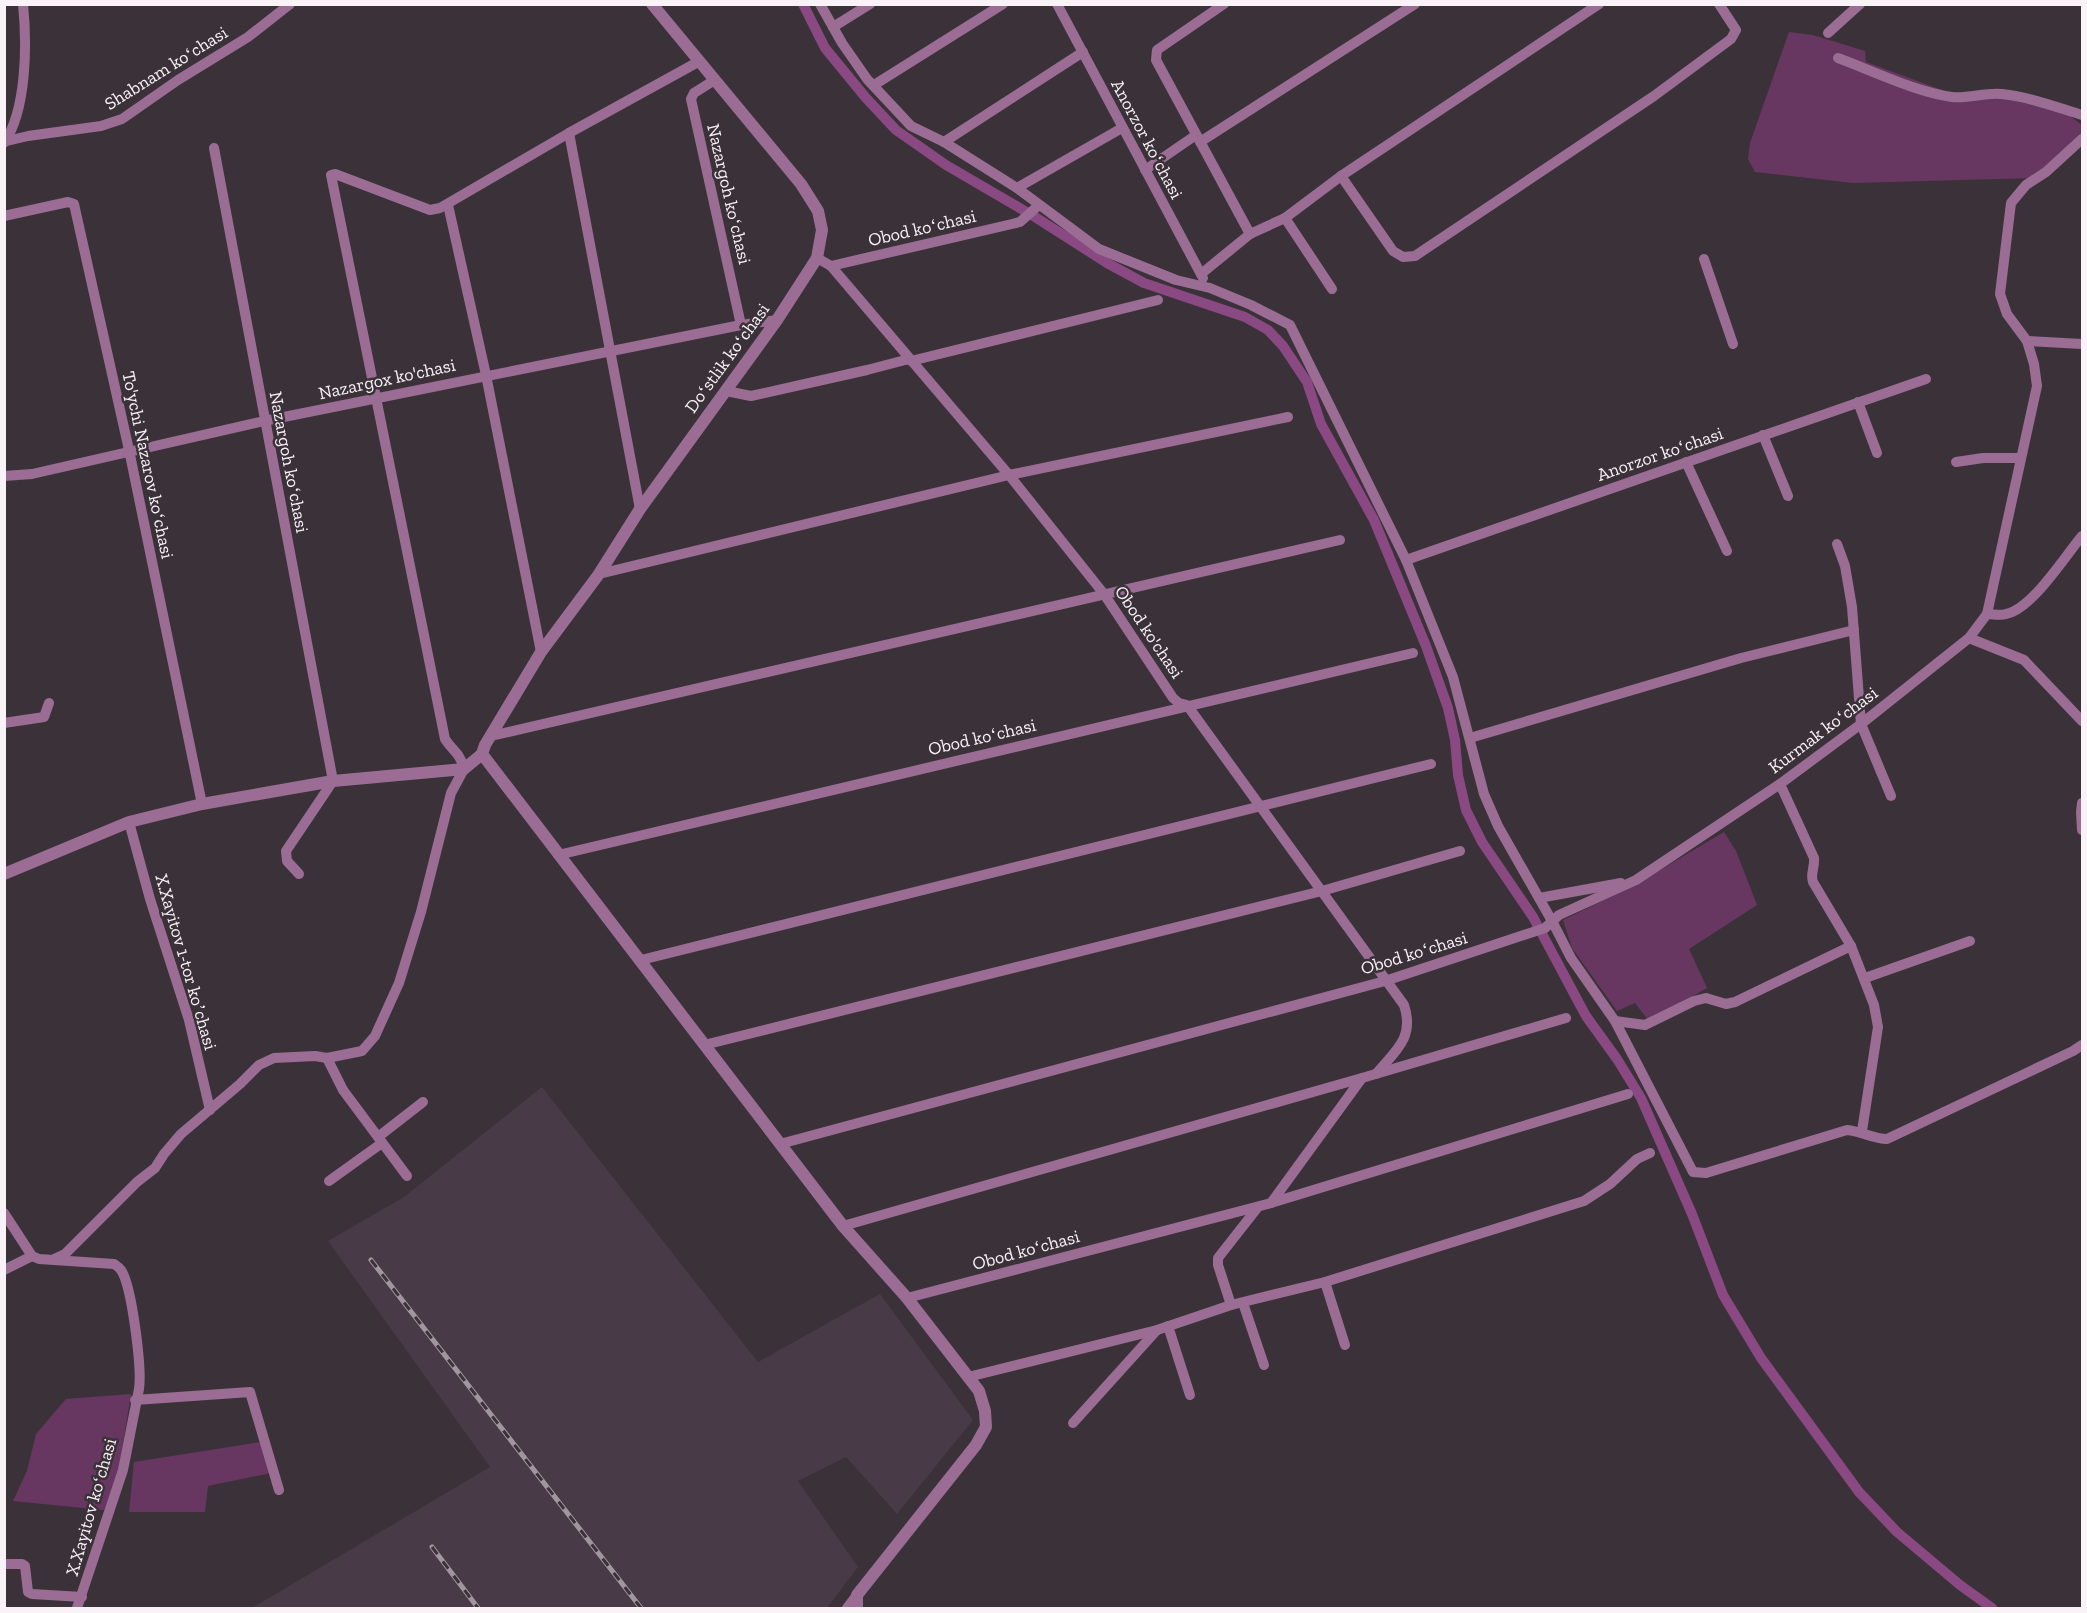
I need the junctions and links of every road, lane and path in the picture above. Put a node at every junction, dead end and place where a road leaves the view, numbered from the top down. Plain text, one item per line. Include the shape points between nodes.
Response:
1 (23, 4) edge
2 (290, 4) edge
3 (652, 4) edge
4 (820, 4) edge
5 (870, 4) edge
6 (1004, 4) edge
7 (1057, 4) edge
8 (1224, 4) edge
9 (1414, 4) edge
10 (1599, 4) edge
11 (1719, 4) edge
12 (1860, 4) edge
13 (833, 27) junction
14 (1828, 33) dead end
15 (1083, 52) junction
16 (1838, 58) dead end
17 (698, 62) junction
18 (713, 81) junction
19 (874, 85) junction
20 (2082, 115) edge
21 (1122, 128) junction
22 (568, 133) junction
23 (1198, 139) junction
24 (2082, 139) edge
25 (6, 142) edge
26 (944, 142) junction
27 (214, 148) dead end
28 (1145, 170) junction
29 (1341, 176) junction
30 (1017, 188) junction
31 (448, 205) junction
32 (1039, 205) junction
33 (4, 216) edge
34 (1285, 218) junction
35 (1250, 234) junction
36 (817, 258) junction
37 (1704, 259) dead end
38 (831, 266) junction
39 (1201, 274) junction
40 (1210, 288) junction
41 (1332, 289) dead end
42 (1158, 300) dead end
43 (777, 320) junction
44 (741, 325) junction
45 (2027, 341) junction
46 (1733, 344) dead end
47 (2082, 344) edge
48 (609, 351) junction
49 (910, 360) junction
50 (486, 375) junction
51 (1926, 379) dead end
52 (726, 391) junction
53 (376, 398) junction
54 (1858, 402) junction
55 (1288, 417) dead end
56 (264, 421) junction
57 (1763, 435) junction
58 (129, 450) junction
59 (1877, 453) dead end
60 (2021, 458) junction
61 (1686, 462) junction
62 (1956, 462) dead end
63 (1009, 475) junction
64 (4, 476) edge
65 (1788, 496) dead end
66 (640, 509) junction
67 (2082, 536) edge
68 (1340, 540) dead end
69 (1837, 544) dead end
70 (1727, 551) dead end
71 (1406, 560) junction
72 (599, 574) junction
73 (1104, 594) junction
74 (1987, 614) junction
75 (1854, 630) junction
76 (1969, 638) junction
77 (541, 652) junction
78 (1413, 653) dead end
79 (49, 703) dead end
80 (1187, 705) junction
81 (2082, 721) edge
82 (4, 723) edge
83 (1860, 724) junction
84 (491, 736) junction
85 (1470, 738) junction
86 (482, 754) junction
87 (1431, 764) dead end
88 (464, 769) junction
89 (333, 781) junction
90 (1780, 784) junction
91 (1892, 796) dead end
92 (2082, 803) edge
93 (202, 804) junction
94 (1261, 805) junction
95 (129, 822) junction
96 (2082, 830) edge
97 (1460, 851) dead end
98 (558, 855) junction
99 (4, 874) edge
100 (299, 874) dead end
101 (1636, 880) junction
102 (1322, 891) junction
103 (1539, 898) junction
104 (1544, 927) junction
105 (1970, 941) dead end
106 (1851, 946) junction
107 (641, 960) junction
108 (1865, 978) junction
109 (1385, 981) junction
110 (1566, 1018) dead end
111 (1616, 1021) junction
112 (704, 1045) junction
113 (2082, 1045) edge
114 (327, 1058) junction
115 (1376, 1074) junction
116 (1362, 1078) junction
117 (1628, 1095) dead end
118 (423, 1102) dead end
119 (210, 1110) junction
120 (1862, 1131) junction
121 (380, 1140) junction
122 (780, 1144) junction
123 (1650, 1153) dead end
124 (407, 1176) dead end
125 (329, 1181) dead end
126 (1271, 1203) junction
127 (1258, 1207) junction
128 (4, 1213) edge
129 (843, 1226) junction
130 (32, 1256) junction
131 (54, 1259) junction
132 (4, 1270) edge
133 (1325, 1282) junction
134 (907, 1298) junction
135 (1243, 1303) junction
136 (1231, 1305) junction
137 (1162, 1328) junction
138 (1345, 1346) dead end
139 (1264, 1365) dead end
140 (968, 1377) junction
141 (1190, 1395) dead end
142 (135, 1400) junction
143 (1073, 1423) dead end
144 (279, 1490) dead end
145 (4, 1564) edge
146 (857, 1595) junction
147 (82, 1597) junction
148 (77, 1608) edge
149 (847, 1608) edge
150 (857, 1608) edge

1 - 25 street, Shabnam koʻchasi via 24,72 17,113
2 - 25 street, Shabnam koʻchasi via 248,37 122,118 101,126
3 - 17 street, Doʻstlik koʻchasi
4 - 13 street
5 - 13 street
6 - 19 street
7 - 15 street, Anorzor koʻchasi
8 - 23 street via 1155,54
9 - 23 street
10 - 29 street
11 - 29 street via 1736,30 1731,39 1654,96 1414,256 1403,257 1393,251
12 - 14 street
13 - 19 street
15 - 21 street, Anorzor koʻchasi
15 - 26 street
16 - 20 street via 1936,94 1968,98 2001,94
17 - 18 street, Doʻstlik koʻchasi
17 - 22 street
18 - 36 street, Doʻstlik koʻchasi via 801,184 818,211 822,231
18 - 44 street, Nazargoh koʻchasi via 691,99
19 - 26 street via 911,126
21 - 28 street, Anorzor koʻchasi
21 - 30 street
22 - 31 street
22 - 48 street
23 - 28 street
23 - 35 street
24 - 45 street via 2026,185 2011,203 2000,294 2007,314
26 - 30 street
27 - 56 street, Nazargoh koʻchasi
28 - 39 street, Anorzor koʻchasi
29 - 34 street
30 - 32 street
31 - 50 street
31 - 53 street via 430,210 331,175
32 - 38 street, Obod koʻchasi via 1020,222
32 - 40 street via 1098,249 1176,280
33 - 58 street, To'ychi Nazarov koʻchasi via 74,204
34 - 35 street
34 - 41 street
35 - 39 street
36 - 38 street, Obod ko'chasi
36 - 43 street, Doʻstlik koʻchasi
37 - 46 street
38 - 49 street, Obod ko'chasi
39 - 40 street, Anorzor koʻchasi
40 - 71 street via 1290,325
42 - 49 street
43 - 44 street, Nazargox ko'chasi
43 - 52 street, Doʻstlik koʻchasi
44 - 48 street, Nazargox ko'chasi
45 - 47 street
45 - 60 street via 2037,386
48 - 50 street, Nazargox ko'chasi
48 - 66 street
49 - 52 street via 751,396
49 - 63 street, Obod ko'chasi
50 - 53 street, Nazargox ko'chasi
50 - 77 street
51 - 54 street, Anorzor koʻchasi
52 - 66 street, Doʻstlik koʻchasi
53 - 56 street, Nazargox ko'chasi
53 - 88 street via 445,739 460,755
54 - 57 street, Anorzor koʻchasi
54 - 59 street
55 - 63 street
56 - 58 street, Nazargox ko'chasi
56 - 89 street, Nazargoh koʻchasi
57 - 61 street, Anorzor koʻchasi
57 - 65 street
58 - 64 street, Nazargox ko'chasi via 32,474
58 - 93 street, To'ychi Nazarov koʻchasi
60 - 62 street
60 - 74 street
61 - 70 street
61 - 71 street, Anorzor koʻchasi
63 - 72 street
63 - 73 street, Obod ko'chasi
66 - 72 street, Doʻstlik koʻchasi
67 - 74 street via 2030,601 2014,612
68 - 73 street
69 - 75 street via 1845,566
71 - 85 street via 1453,677
72 - 77 street, Doʻstlik koʻchasi
73 - 80 street, Obod ko'chasi via 1173,698
73 - 84 street
74 - 76 street, Kurmak koʻchasi
75 - 83 street
75 - 85 street via 1741,658
76 - 81 street via 2024,660
76 - 83 street, Kurmak koʻchasi
77 - 84 street, Doʻstlik koʻchasi
78 - 80 street, Obod koʻchasi
79 - 82 street via 44,717
80 - 94 street, Obod ko'chasi
80 - 98 street, Obod koʻchasi
83 - 90 street, Kurmak koʻchasi
83 - 91 street
84 - 86 street, Doʻstlik koʻchasi
85 - 103 street via 1484,795
86 - 88 street
86 - 98 street
87 - 94 street
88 - 89 street
88 - 114 street via 451,793 421,912 385,1018 362,1051
89 - 93 street
89 - 100 street via 286,851 287,861
90 - 101 street, Kurmak koʻchasi
90 - 106 street via 1814,858 1813,882
92 - 96 street
93 - 95 street
94 - 102 street, Obod ko'chasi
94 - 107 street
95 - 99 street
95 - 119 street, X.Xayitov 1-tor koʼchasi via 189,1020
97 - 102 street
98 - 107 street
101 - 103 street
101 - 104 street, Kurmak koʻchasi via 1558,915
102 - 109 street, Obod ko'chasi
102 - 112 street
103 - 104 street
104 - 109 street, Obod koʻchasi
104 - 111 street
105 - 108 street
106 - 108 street
106 - 111 street via 1735,1002 1726,1004 1706,998 1645,1025
107 - 112 street
108 - 120 street via 1878,1027
109 - 115 street, Obod ko'chasi via 1404,1005 1409,1019 1402,1043
109 - 122 street, Obod koʻchasi
110 - 115 street
111 - 120 street via 1693,1172 1706,1173 1847,1130
112 - 122 street
113 - 120 street via 1887,1139 1875,1139
114 - 119 street via 267,1061
114 - 121 street via 343,1090
115 - 116 street
116 - 126 street
116 - 129 street
117 - 126 street, Obod koʻchasi
118 - 121 street
119 - 131 street via 181,1134 155,1168 136,1182 74,1246
121 - 124 street
121 - 125 street
122 - 129 street
123 - 133 street via 1584,1201
126 - 127 street, Obod koʻchasi
127 - 134 street, Obod koʻchasi
127 - 136 street via 1218,1258
128 - 130 street
129 - 134 street
130 - 131 street, X.Xayitov koʻchasi
130 - 132 street
131 - 142 street, X.Xayitov koʻchasi via 108,1263 123,1272 137,1340 140,1378
133 - 135 street
133 - 138 street
134 - 140 street
135 - 136 street
135 - 139 street
136 - 137 street
137 - 140 street
137 - 141 street
137 - 143 street
140 - 146 street via 978,1391 986,1427
142 - 144 street via 250,1392
142 - 147 street, X.Xayitov koʻchasi via 123,1470
145 - 147 street, X.Xayitov koʻchasi via 25,1566 28,1592 32,1594
146 - 149 street
146 - 150 street
147 - 148 street, X.Xayitov koʻchasi

